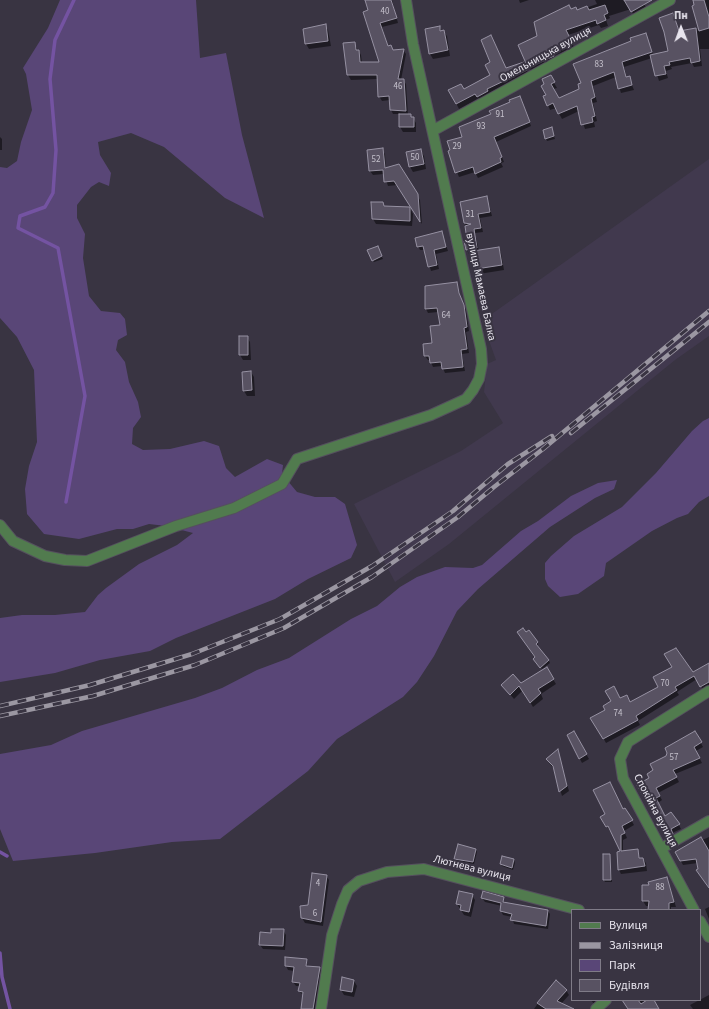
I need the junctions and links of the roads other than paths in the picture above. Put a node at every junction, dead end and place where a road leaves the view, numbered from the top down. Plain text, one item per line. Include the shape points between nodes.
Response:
1 (406, 0) edge
2 (670, 0) edge
3 (434, 130) junction
4 (0, 525) edge
5 (709, 691) edge
6 (709, 821) edge
7 (662, 848) junction
8 (575, 909) edge
9 (693, 909) edge
10 (701, 923) edge
11 (709, 936) edge
12 (605, 1001) edge
13 (321, 1009) edge
14 (596, 1009) edge

1 - 3 street, вулиця Мамаєва Балка
2 - 3 street, Омельницька вулиця
3 - 4 street, вулиця Мамаєва Балка via 481,349 479,379 466,399 431,415 297,459 282,484 234,508 176,526 87,561 45,556 13,541
5 - 7 street, Спокійна вулиця via 628,742 620,759 623,778
6 - 7 street
7 - 9 street, Спокійна вулиця
8 - 13 street, Лютнева вулиця via 424,869 387,872 359,881 348,890 334,929
10 - 11 street
12 - 14 street

